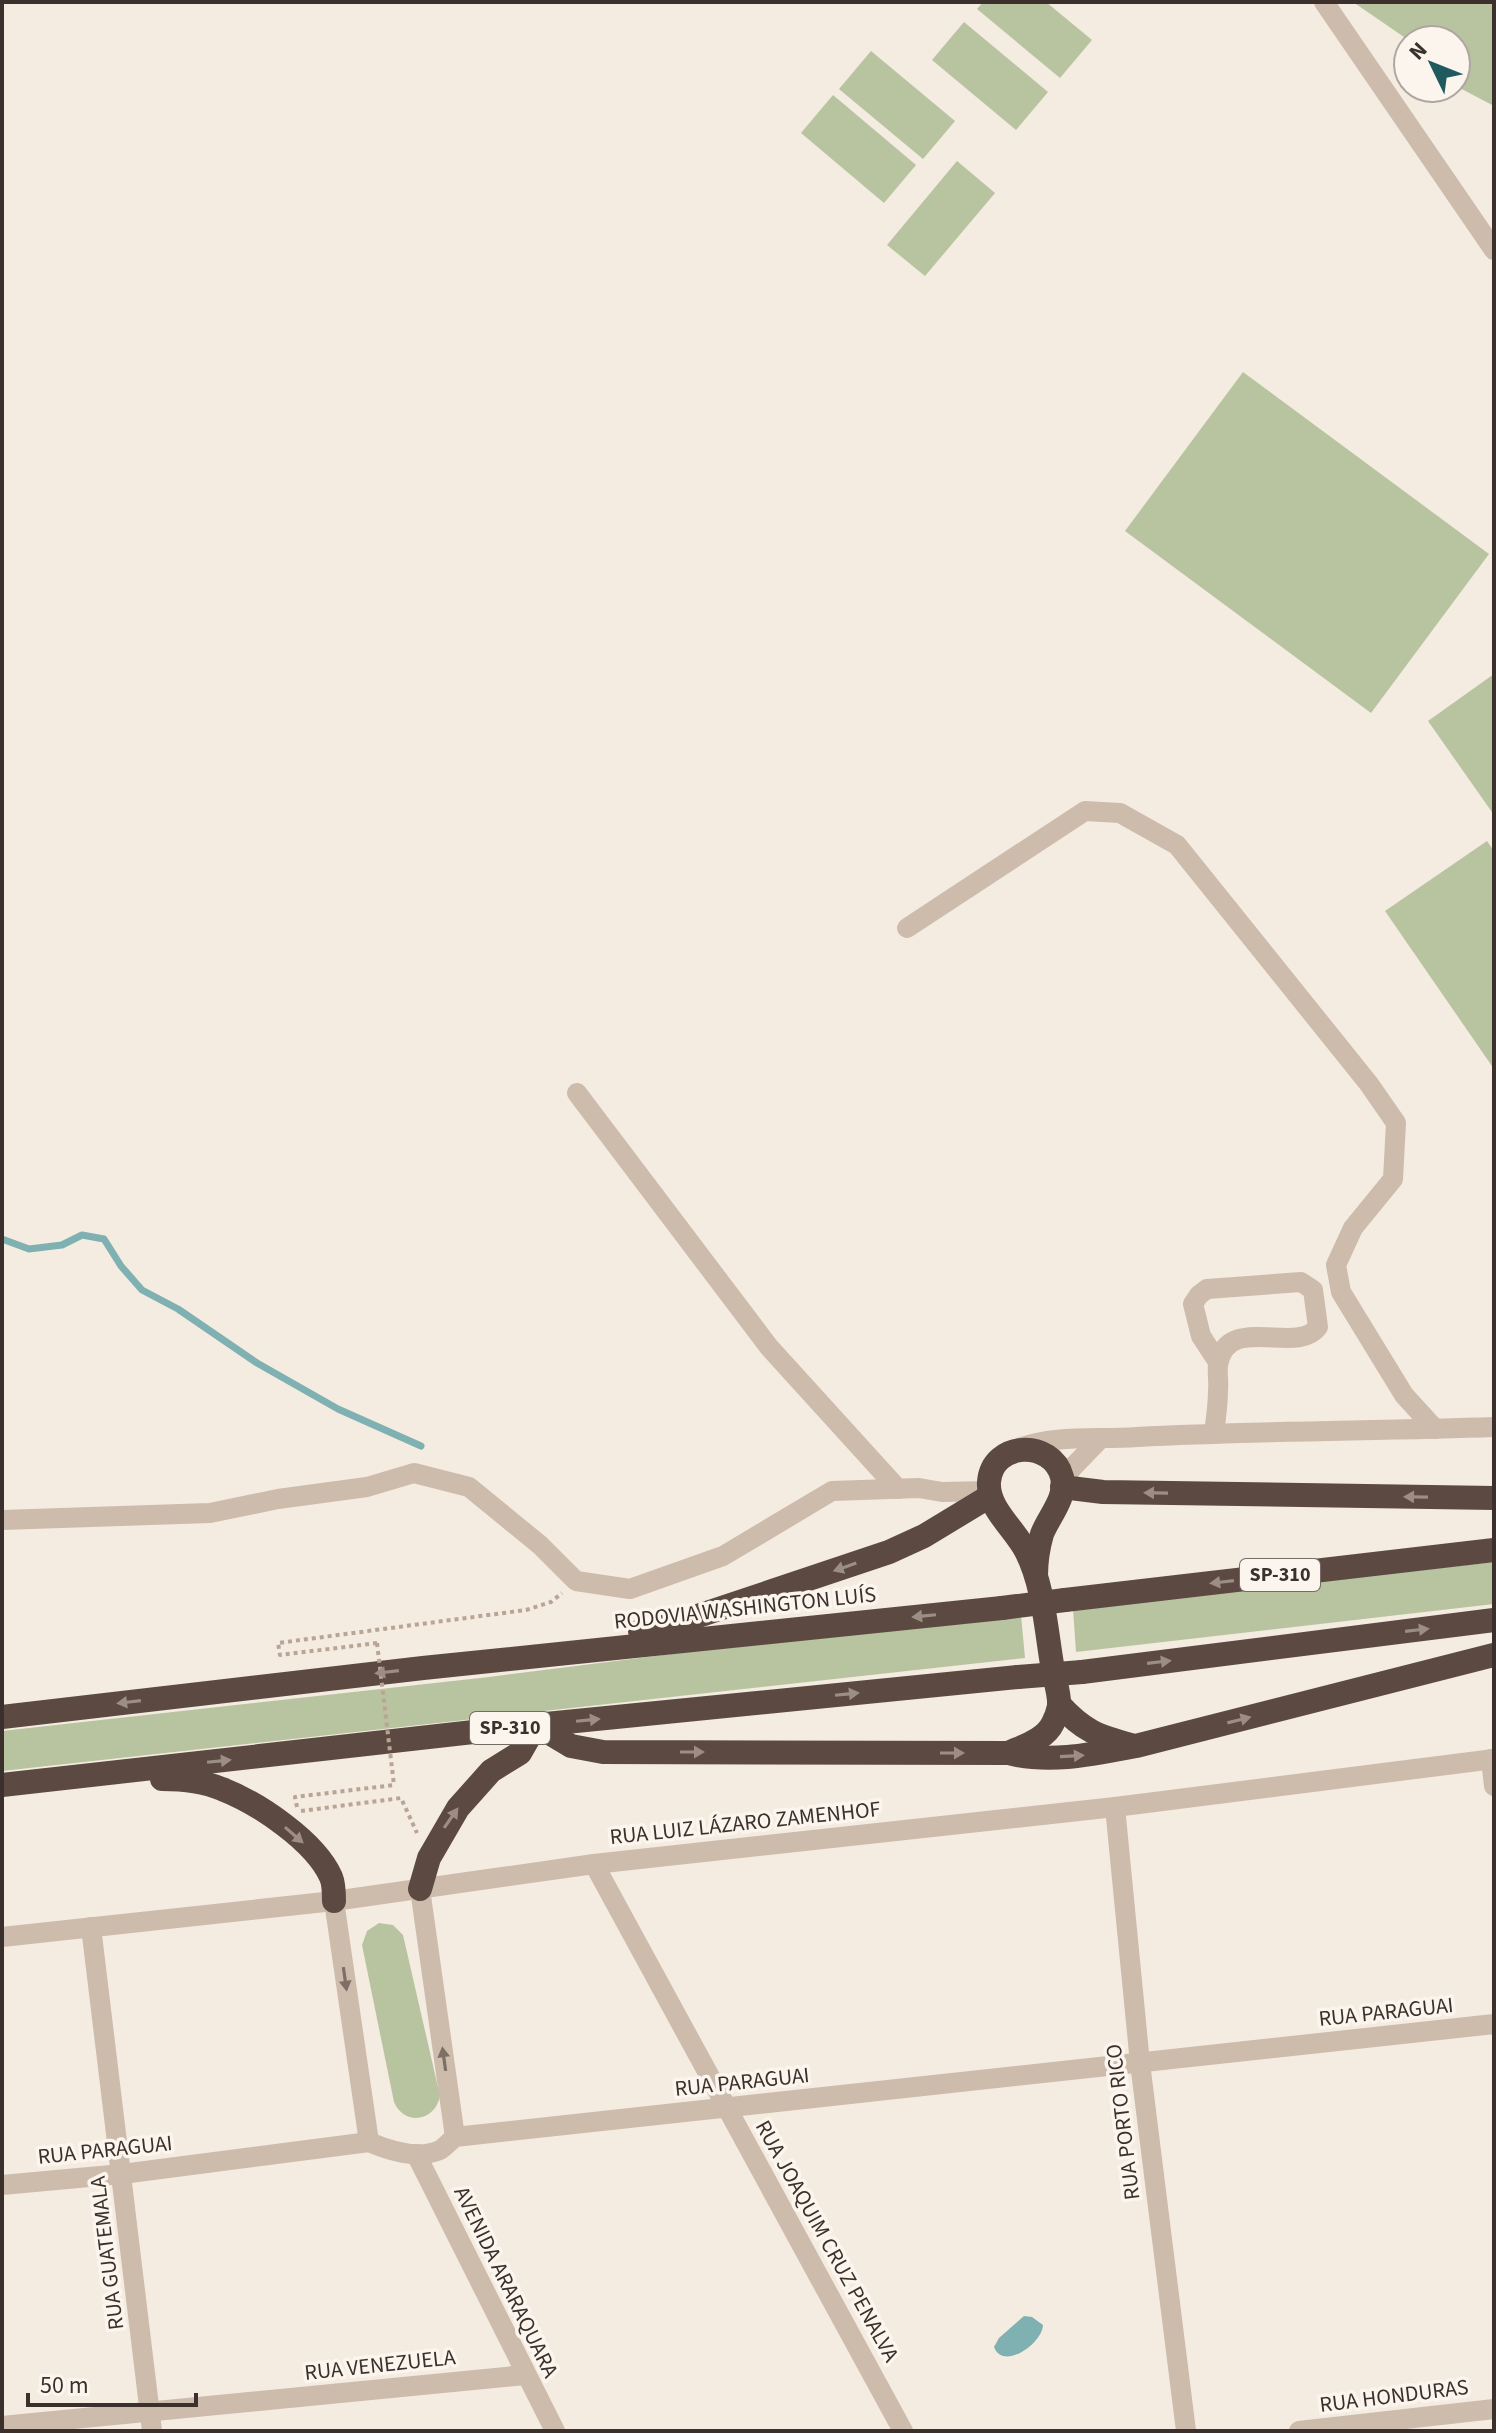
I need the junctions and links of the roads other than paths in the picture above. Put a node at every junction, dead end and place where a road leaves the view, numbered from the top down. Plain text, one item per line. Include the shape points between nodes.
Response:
1 (1324, 2) edge
2 (1494, 250) edge
3 (907, 928) dead end
4 (577, 1093) dead end
5 (1218, 1362) junction
6 (1494, 1427) edge
7 (1435, 1429) junction
8 (1214, 1433) junction
9 (1099, 1440) junction
10 (1013, 1451) junction
11 (1062, 1485) junction
12 (898, 1489) junction
13 (990, 1494) junction
14 (1494, 1498) edge
15 (2, 1520) edge
16 (1494, 1550) edge
17 (1036, 1576) junction
18 (1494, 1620) edge
19 (1494, 1655) edge
20 (423, 1668) junction
21 (1059, 1704) junction
22 (2, 1717) edge
23 (536, 1725) junction
24 (1136, 1746) junction
25 (1008, 1753) junction
26 (1492, 1759) edge
27 (63, 1779) junction
28 (2, 1785) edge
29 (1494, 1786) edge
30 (1115, 1807) junction
31 (594, 1864) junction
32 (420, 1889) junction
33 (334, 1901) junction
34 (91, 1927) junction
35 (2, 1937) edge
36 (1494, 2024) edge
37 (1140, 2063) junction
38 (727, 2108) junction
39 (455, 2137) junction
40 (369, 2142) junction
41 (416, 2154) junction
42 (122, 2174) junction
43 (2, 2185) edge
44 (525, 2375) junction
45 (1494, 2409) edge
46 (151, 2421) edge
47 (2, 2426) edge
48 (1340, 2429) edge
49 (555, 2431) edge
50 (903, 2431) edge
51 (1186, 2431) edge
52 (1299, 2431) edge

1 - 2 street
3 - 7 street via 1085,811 1120,813 1177,845 1396,1123 1393,1179 1353,1228 1336,1265 1341,1292 1404,1395
4 - 12 street via 769,1347
5 - 5 street via 1229,1344 1246,1336 1312,1335 1318,1327 1313,1290 1301,1282 1207,1289 1199,1295 1193,1304 1201,1336
5 - 8 street
6 - 7 street
7 - 8 street
8 - 9 street
9 - 10 street via 1055,1438
9 - 11 street
10 - 11 highway via 1038,1451 1049,1457
10 - 13 highway via 994,1466
14 -> 11 highway via 1103,1492
11 - 17 highway via 1041,1538
12 - 13 street
12 - 15 street via 832,1491 723,1556 630,1589 576,1581 469,1487 414,1473 367,1487 210,1513
13 - 17 highway
13 -> 20 highway via 889,1552 668,1626
16 -> 20 highway, RODOVIA WASHINGTON LUÍS / SP-310, bridge
17 - 21 highway
23 -> 18 highway, SP-310, bridge via 1082,1672
24 -> 19 highway
20 -> 22 highway, RODOVIA WASHINGTON LUÍS / SP-310
21 - 24 highway via 1096,1735
21 - 25 highway via 1052,1727
23 -> 25 highway via 571,1746 603,1752
27 -> 23 highway, SP-310
32 -> 23 highway via 429,1858 458,1808 491,1771 520,1753
25 -> 24 highway via 1058,1757
26 - 29 street
26 - 30 street, RUA LUIZ LÁZARO ZAMENHOF
27 - 28 highway, SP-310
27 -> 33 highway via 185,1779 221,1788 289,1829 314,1853 332,1878
30 - 31 street, RUA LUIZ LÁZARO ZAMENHOF
30 - 37 street, RUA PORTO RICO
31 - 32 street, RUA LUIZ LÁZARO ZAMENHOF
31 - 38 street, RUA JOAQUIM CRUZ PENALVA
32 - 33 street, RUA LUIZ LÁZARO ZAMENHOF
39 -> 32 street
33 - 34 street, RUA LUIZ LÁZARO ZAMENHOF
33 -> 40 street
34 - 35 street, RUA LUIZ LÁZARO ZAMENHOF
34 - 42 street, RUA GUATEMALA
36 - 37 street, RUA PARAGUAI
37 - 38 street, RUA PARAGUAI
37 - 51 street, RUA PORTO RICO
38 - 39 street, RUA PARAGUAI
38 - 50 street, RUA JOAQUIM CRUZ PENALVA
39 - 41 street, RUA PARAGUAI via 440,2150
40 - 41 street, RUA PARAGUAI
40 - 42 street, RUA PARAGUAI
41 - 44 street, AVENIDA ARARAQUARA
42 - 43 street, RUA PARAGUAI
42 - 46 street, RUA GUATEMALA
44 - 46 street, RUA VENEZUELA
44 - 49 street, AVENIDA ARARAQUARA
45 - 48 street, RUA HONDURAS
46 - 47 street, RUA VENEZUELA
48 - 52 street, RUA HONDURAS

